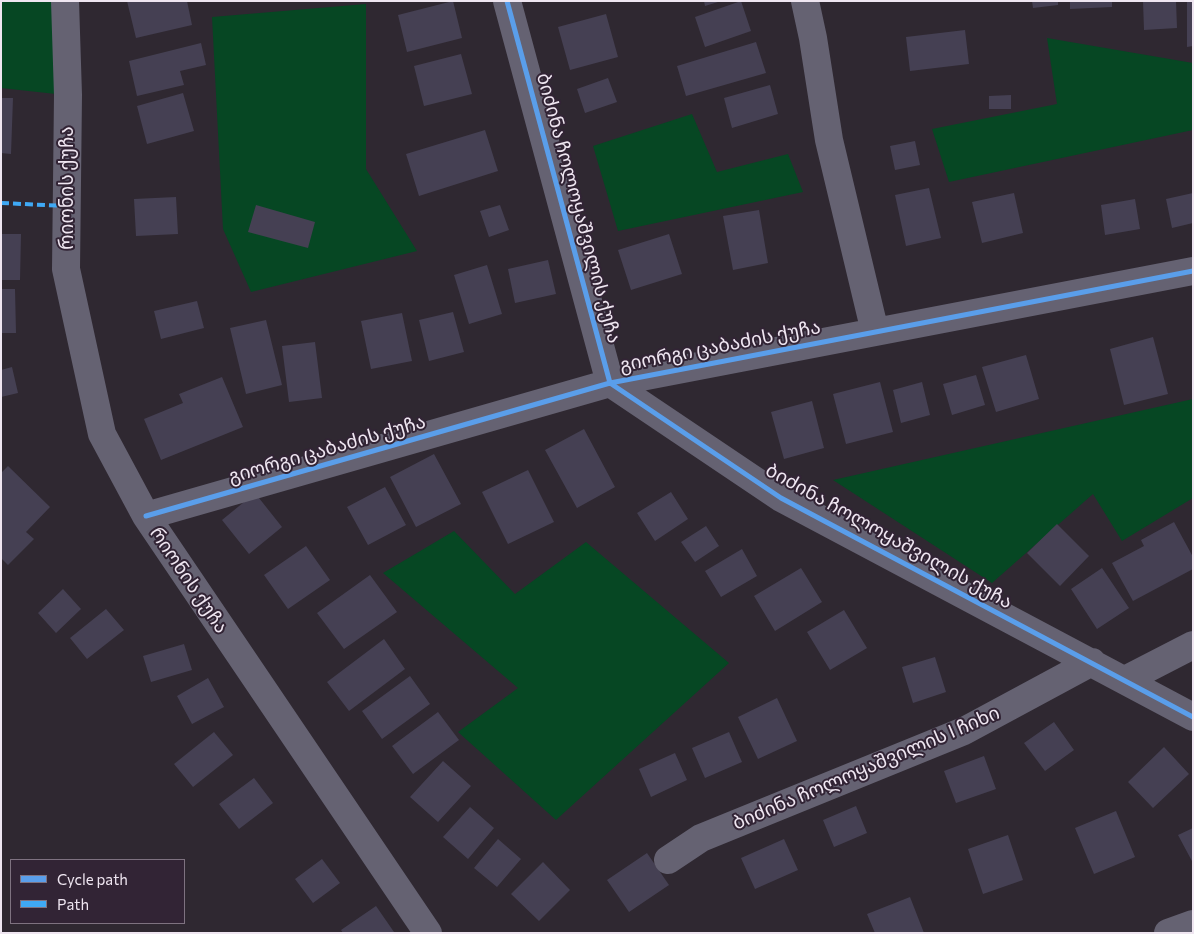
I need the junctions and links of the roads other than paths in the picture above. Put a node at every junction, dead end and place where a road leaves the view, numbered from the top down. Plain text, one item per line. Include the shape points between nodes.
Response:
1 (65, 1) edge
2 (507, 1) edge
3 (805, 1) edge
4 (1193, 271) edge
5 (875, 332) junction
6 (610, 383) junction
7 (146, 516) junction
8 (1193, 645) edge
9 (1092, 662) junction
10 (1125, 680) junction
11 (1193, 717) edge
12 (668, 860) dead end
13 (1193, 924) edge
14 (428, 933) edge
15 (1168, 933) edge

1 - 7 street, რიონის ქუჩა via 68,95 66,270 102,434
2 - 6 street, ბიძინა ჩოლოყაშვილის ქუჩა
3 - 5 street via 829,140
4 - 5 street, გიორგი ცაბაძის ქუჩა
5 - 6 street, გიორგი ცაბაძის ქუჩა
6 - 7 street, გიორგი ცაბაძის ქუჩა
6 - 9 street, ბიძინა ჩოლოყაშვილის ქუჩა via 781,498
7 - 14 street, რიონის ქუჩა
8 - 10 street
9 - 10 street, ბიძინა ჩოლოყაშვილის ქუჩა
9 - 12 street, ბიძინა ჩოლოყაშვილის I ჩიხი via 964,730 700,838
10 - 11 street, ბიძინა ჩოლოყაშვილის ქუჩა
13 - 15 street

